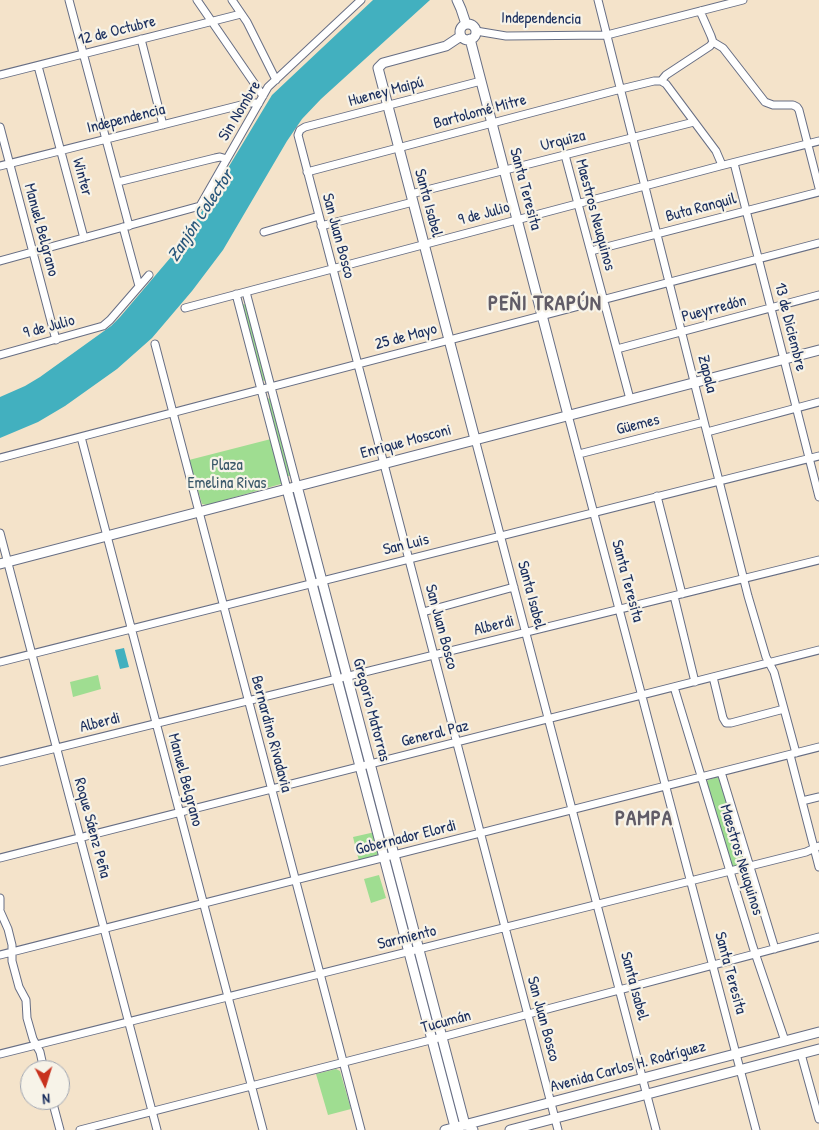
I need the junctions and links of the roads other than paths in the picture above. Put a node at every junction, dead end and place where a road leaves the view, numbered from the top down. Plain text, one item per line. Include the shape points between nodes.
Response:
1 (69, 0) edge
2 (197, 0) edge
3 (232, 0) edge
4 (361, 0) edge
5 (457, 0) edge
6 (598, 0) edge
7 (743, 0) edge
8 (700, 11) junction
9 (241, 14) junction
10 (212, 21) junction
11 (466, 24) junction
12 (476, 31) junction
13 (607, 35) junction
14 (466, 38) junction
15 (141, 39) junction
16 (713, 42) junction
17 (84, 54) junction
18 (38, 66) junction
19 (0, 75) edge
20 (276, 80) junction
21 (481, 80) junction
22 (661, 80) junction
23 (621, 89) junction
24 (263, 96) junction
25 (259, 103) junction
26 (388, 105) junction
27 (694, 122) junction
28 (492, 123) junction
29 (163, 125) junction
30 (0, 127) edge
31 (299, 132) joint
32 (633, 138) junction
33 (106, 139) junction
34 (819, 141) edge
35 (807, 144) junction
36 (398, 148) junction
37 (60, 151) junction
38 (565, 155) junction
39 (227, 159) junction
40 (734, 163) junction
41 (10, 164) junction
42 (722, 165) junction
43 (0, 166) edge
44 (504, 170) junction
45 (307, 172) junction
46 (118, 182) junction
47 (645, 186) junction
48 (819, 190) edge
49 (412, 198) junction
50 (578, 203) junction
51 (746, 211) junction
52 (319, 216) junction
53 (517, 220) junction
54 (321, 226) junction
55 (126, 227) junction
56 (264, 232) dead end
57 (657, 234) junction
58 (84, 238) junction
59 (819, 243) edge
60 (424, 244) junction
61 (591, 251) junction
62 (33, 252) junction
63 (758, 259) junction
64 (0, 260) edge
65 (333, 269) junction
66 (149, 275) dead end
67 (669, 282) junction
68 (139, 286) junction
69 (246, 292) junction
70 (236, 294) junction
71 (819, 296) edge
72 (604, 300) junction
73 (184, 308) dead end
74 (771, 308) junction
75 (542, 316) junction
76 (682, 332) junction
77 (56, 340) junction
78 (449, 340) junction
79 (155, 344) dead end
80 (617, 348) junction
81 (819, 350) edge
82 (0, 355) edge
83 (784, 358) junction
84 (358, 364) junction
85 (694, 382) junction
86 (271, 387) junction
87 (261, 389) junction
88 (630, 399) junction
89 (819, 402) edge
90 (796, 408) junction
91 (173, 412) junction
92 (568, 415) junction
93 (704, 422) junction
94 (707, 432) junction
95 (81, 436) junction
96 (475, 439) junction
97 (578, 454) junction
98 (819, 456) edge
99 (0, 458) edge
100 (809, 458) junction
101 (384, 463) junction
102 (719, 480) junction
103 (297, 486) junction
104 (287, 488) junction
105 (657, 496) junction
106 (819, 497) edge
107 (199, 512) junction
108 (594, 512) junction
109 (0, 533) edge
110 (107, 536) junction
111 (500, 536) junction
112 (408, 559) junction
113 (819, 560) edge
114 (4, 563) edge
115 (744, 579) junction
116 (322, 580) junction
117 (312, 583) junction
118 (514, 587) junction
119 (682, 594) junction
120 (674, 596) junction
121 (224, 606) junction
122 (619, 609) junction
123 (422, 612) junction
124 (132, 629) junction
125 (525, 632) junction
126 (819, 650) edge
127 (32, 654) junction
128 (434, 655) junction
129 (0, 662) edge
130 (769, 663) junction
131 (347, 676) junction
132 (713, 677) junction
133 (337, 679) junction
134 (695, 682) junction
135 (674, 687) junction
136 (642, 695) junction
137 (248, 701) junction
138 (784, 709) junction
139 (548, 719) junction
140 (156, 723) junction
141 (457, 742) junction
142 (819, 747) edge
143 (57, 748) junction
144 (793, 754) junction
145 (0, 762) edge
146 (370, 764) junction
147 (360, 767) junction
148 (721, 772) junction
149 (701, 777) junction
150 (666, 786) junction
151 (272, 789) junction
152 (819, 796) edge
153 (802, 801) junction
154 (572, 810) junction
155 (180, 813) junction
156 (480, 833) junction
157 (80, 838) junction
158 (817, 847) edge
159 (394, 855) junction
160 (0, 858) edge
161 (384, 858) junction
162 (750, 866) junction
163 (819, 867) edge
164 (730, 871) junction
165 (296, 880) junction
166 (690, 881) junction
167 (0, 898) edge
168 (203, 904) junction
169 (597, 905) junction
170 (0, 910) edge
171 (505, 928) junction
172 (104, 929) junction
173 (819, 937) edge
174 (419, 949) junction
175 (775, 949) junction
176 (12, 952) junction
177 (409, 952) junction
178 (756, 954) junction
179 (0, 955) edge
180 (712, 965) junction
181 (320, 974) junction
182 (619, 990) junction
183 (228, 997) junction
184 (528, 1014) junction
185 (129, 1022) junction
186 (819, 1032) edge
187 (442, 1037) junction
188 (432, 1040) junction
189 (785, 1041) junction
190 (36, 1045) junction
191 (819, 1049) edge
192 (0, 1054) edge
193 (736, 1054) junction
194 (801, 1054) junction
195 (42, 1060) edge
196 (343, 1062) junction
197 (740, 1070) junction
198 (642, 1078) junction
199 (251, 1086) junction
200 (646, 1094) junction
201 (551, 1102) junction
202 (55, 1110) edge
203 (152, 1112) junction
204 (555, 1118) junction
205 (819, 1118) edge
206 (465, 1125) junction
207 (453, 1129) edge
208 (60, 1130) edge
209 (80, 1130) edge
210 (157, 1130) edge
211 (262, 1130) edge
212 (361, 1130) edge
213 (445, 1130) edge
214 (473, 1130) edge
215 (510, 1130) edge
216 (558, 1130) edge
217 (656, 1130) edge
218 (756, 1130) edge

1 - 17 street
2 - 10 street
3 - 9 street
4 - 20 street, Sin Nombre
5 - 11 main road
6 - 13 street, Zapala
7 - 8 street, Independencia
8 - 13 street, Independencia
8 - 16 street
9 - 10 street, 12 de Octubre
9 - 20 street
10 - 15 street, 12 de Octubre
10 - 24 street
11 - 12 main road
11 - 14 main road via 460,29
12 - 13 street, Independencia via 506,36
12 - 14 main road via 474,36
13 - 23 street, Zapala
14 - 21 main road, Santa Teresita
14 - 26 main road, Santa Isabel via 378,67
15 - 17 street, 12 de Octubre
15 - 29 street
16 - 22 street
16 - 35 street via 723,48 765,102 792,105 799,110
17 - 18 street, 12 de Octubre
17 - 33 street
18 - 19 street, 12 de Octubre
18 - 37 street, Winter
20 - 24 street, Sin Nombre
21 - 26 street, Hueney Maipú
21 - 28 main road, Santa Teresita
22 - 23 street, Bartolomé Mitre
22 - 27 street
23 - 28 street, Bartolomé Mitre
23 - 32 street, Zapala
24 - 25 street, Sin Nombre
25 - 29 street, Independencia via 251,102
25 - 39 street, Sin Nombre
26 - 31 street, Hueney Maipú via 306,127
26 - 36 main road, Santa Isabel
27 - 32 street, Urquiza
27 - 42 street via 718,154
28 - 36 street, Bartolomé Mitre
28 - 44 main road, Santa Teresita
29 - 33 street, Independencia
30 - 41 street, Manuel Belgrano
31 - 45 street, San Juan Bosco
32 - 38 street, Urquiza
32 - 47 street, Zapala
33 - 37 street, Independencia
33 - 46 street
34 - 35 street, 9 de Julio
35 - 40 street, 9 de Julio
35 - 48 street
36 - 45 street, Bartolomé Mitre
36 - 49 main road, Santa Isabel
37 - 41 street, Independencia
37 - 58 street, Winter
38 - 44 street, Urquiza
38 - 50 street, Maestros Neuquinos
39 - 46 street via 214,158
39 - 55 street, Sin Nombre via 200,206
40 - 42 street, 9 de Julio
40 - 51 street, 13 de Diciembre
41 - 43 street, Independencia
41 - 62 street, Manuel Belgrano
42 - 47 street, 9 de Julio
44 - 49 street, Urquiza
44 - 53 main road, Santa Teresita
45 - 52 street, San Juan Bosco
46 - 55 street
47 - 50 street, 9 de Julio
47 - 57 street, Zapala
48 - 51 street, Buta Ranquil
49 - 54 street, Urquiza
49 - 60 main road, Santa Isabel
50 - 53 street, 9 de Julio
50 - 61 street, Maestros Neuquinos
51 - 57 street, Buta Ranquil
51 - 63 street, 13 de Diciembre
52 - 54 street, San Juan Bosco
52 - 56 street
53 - 60 street, 9 de Julio
53 - 75 main road, Santa Teresita
54 - 65 street, San Juan Bosco
55 - 58 street
55 - 68 street
57 - 61 street, Buta Ranquil
57 - 67 street, Zapala
58 - 62 street
59 - 63 street, 25 de Mayo
60 - 65 street, 9 de Julio
60 - 78 main road, Santa Isabel
61 - 72 street, Maestros Neuquinos
62 - 64 street
62 - 77 street, Manuel Belgrano
63 - 67 street, 25 de Mayo
63 - 74 street, 13 de Diciembre
65 - 69 street, 9 de Julio
65 - 84 street, San Juan Bosco
66 - 68 street
67 - 72 street, 25 de Mayo
67 - 76 street, Zapala
68 - 77 street, 9 de Julio via 105,324
69 - 70 street, 9 de Julio
69 - 86 street, Gregorio Matorras
70 - 73 street, 9 de Julio
70 - 87 street, Gregorio Matorras
71 - 74 street, Pueyrredón
72 - 75 street, 25 de Mayo
72 - 80 street, Maestros Neuquinos
74 - 76 street, Pueyrredón
74 - 83 street, 13 de Diciembre
75 - 78 street, 25 de Mayo
75 - 92 main road, Santa Teresita
76 - 80 street, Pueyrredón
76 - 85 street, Zapala
77 - 82 street, 9 de Julio
78 - 84 street, 25 de Mayo
78 - 96 main road, Santa Isabel
79 - 91 street, Bernardino Rivadavia
80 - 88 street, Maestros Neuquinos
81 - 83 main road, Enrique Mosconi
83 - 85 main road, Enrique Mosconi
83 - 90 street, 13 de Diciembre
84 - 86 street, 25 de Mayo
84 - 101 street, San Juan Bosco
85 - 88 main road, Enrique Mosconi
85 - 93 street, Zapala
86 - 87 street, 25 de Mayo
86 - 103 street, Gregorio Matorras
87 - 91 street, 25 de Mayo
87 - 104 street, Gregorio Matorras
88 - 92 main road, Enrique Mosconi
89 - 90 street
90 - 94 street
90 - 100 street, 13 de Diciembre
91 - 95 street, 25 de Mayo
91 - 107 street, Bernardino Rivadavia
92 - 96 main road, Enrique Mosconi
92 - 97 street, Santa Teresita
93 - 94 street, Zapala
93 - 97 street, Güemes
94 - 102 street, Zapala
95 - 99 street, 25 de Mayo
95 - 110 street, Manuel Belgrano
96 - 101 main road, Enrique Mosconi
96 - 111 street, Santa Isabel
97 - 108 street, Santa Teresita
98 - 100 street, San Luis
100 - 102 street, San Luis
100 - 106 street, 13 de Diciembre
101 - 103 main road, Enrique Mosconi
101 - 112 street, San Juan Bosco
102 - 105 street, San Luis
102 - 115 street, Zapala
103 - 104 main road, Enrique Mosconi
103 - 116 main road, Gregorio Matorras
104 - 107 main road, Enrique Mosconi
104 - 117 main road, Gregorio Matorras
105 - 108 street, San Luis
105 - 119 street
107 - 110 main road, Enrique Mosconi
107 - 121 street, Bernardino Rivadavia
108 - 111 street, San Luis
108 - 122 street, Santa Teresita
109 - 114 street, Roque Sáenz Peña
110 - 114 main road, Enrique Mosconi
110 - 124 street, Manuel Belgrano
111 - 112 street, San Luis
111 - 118 street, Santa Isabel
112 - 116 street, San Luis
112 - 123 street, San Juan Bosco
113 - 115 street, Alberdi
114 - 127 street, Roque Sáenz Peña
115 - 119 street, Alberdi
115 - 130 street, Zapala
116 - 117 street, San Luis
116 - 131 main road, Gregorio Matorras
117 - 121 street, San Luis
117 - 133 main road, Gregorio Matorras
118 - 123 street
118 - 125 street, Santa Isabel
119 - 120 street, Alberdi
120 - 122 street, Alberdi
120 - 134 street
121 - 124 street, San Luis
121 - 137 street, Bernardino Rivadavia
122 - 125 street, Alberdi
122 - 136 street, Santa Teresita
123 - 128 street, San Juan Bosco
124 - 127 street, San Luis
124 - 140 street, Manuel Belgrano
125 - 128 street, Alberdi
125 - 139 street, Santa Isabel
126 - 130 street, General Paz
127 - 129 street, San Luis
127 - 143 street, Roque Sáenz Peña
128 - 131 street, Alberdi
128 - 141 street, San Juan Bosco
130 - 132 street, General Paz
130 - 138 street, Zapala
131 - 133 street, Alberdi
131 - 146 main road, Gregorio Matorras
132 - 134 street, General Paz
132 - 138 street via 726,723
133 - 137 street, Alberdi
133 - 147 main road, Gregorio Matorras
134 - 135 street, General Paz
135 - 136 street, General Paz
135 - 149 street, Maestros Neuquinos
136 - 139 street, General Paz
136 - 150 street, Santa Teresita
137 - 140 street, Alberdi
137 - 151 street, Bernardino Rivadavia
138 - 144 street, Zapala
139 - 141 street, General Paz
139 - 154 street, Santa Isabel
140 - 143 street, Alberdi
140 - 155 street, Manuel Belgrano
141 - 146 street, General Paz
141 - 156 street, San Juan Bosco
142 - 144 street, Gobernador Elordi
143 - 145 street, Alberdi
143 - 157 street, Roque Sáenz Peña
144 - 148 street, Gobernador Elordi
144 - 153 street, Zapala
146 - 147 street, General Paz
146 - 159 main road, Gregorio Matorras
147 - 151 street, General Paz
147 - 161 main road, Gregorio Matorras
148 - 149 street, Gobernador Elordi
148 - 162 street, Maestros Neuquinos
149 - 150 street, Gobernador Elordi
149 - 164 street, Maestros Neuquinos
150 - 154 street, Gobernador Elordi
150 - 166 street, Santa Teresita
151 - 155 street, General Paz
151 - 165 street, Bernardino Rivadavia
152 - 153 street
153 - 158 street, Zapala
154 - 156 street, Gobernador Elordi
154 - 169 street, Santa Isabel
155 - 157 street, General Paz
155 - 168 street, Manuel Belgrano
156 - 159 street, Gobernador Elordi
156 - 171 street, San Juan Bosco
157 - 160 street, General Paz
157 - 172 street, Roque Sáenz Peña
158 - 162 street, Sarmiento
158 - 163 street, Zapala
159 - 161 street, Gobernador Elordi
159 - 174 main road, Gregorio Matorras
161 - 165 street, Gobernador Elordi
161 - 177 main road, Gregorio Matorras
162 - 164 street, Sarmiento
162 - 175 street, Maestros Neuquinos
164 - 166 street, Sarmiento
164 - 178 street, Maestros Neuquinos
165 - 168 street, Gobernador Elordi
165 - 181 street, Bernardino Rivadavia
166 - 169 street, Sarmiento
166 - 180 street, Santa Teresita
167 - 170 street
168 - 172 street, Gobernador Elordi
168 - 183 street, Manuel Belgrano
169 - 171 street, Sarmiento
169 - 182 street, Santa Isabel
170 - 176 street
171 - 174 street, Sarmiento
171 - 184 street, San Juan Bosco
172 - 176 street, Gobernador Elordi
172 - 185 street, Roque Sáenz Peña
173 - 175 street, Tucumán
174 - 177 street, Sarmiento
174 - 187 main road, Gregorio Matorras
175 - 178 street, Tucumán
176 - 179 street, Gobernador Elordi
176 - 190 street
177 - 181 street, Sarmiento
177 - 188 main road, Gregorio Matorras
178 - 180 street, Tucumán
178 - 189 street, Maestros Neuquinos
180 - 182 street, Tucumán
180 - 193 street, Santa Teresita
181 - 183 street, Sarmiento
181 - 196 street, Bernardino Rivadavia
182 - 184 street, Tucumán
182 - 198 street, Santa Isabel
183 - 185 street, Sarmiento
183 - 199 street, Manuel Belgrano
184 - 187 street, Tucumán
184 - 201 street, San Juan Bosco
185 - 190 street, Sarmiento
185 - 203 street, Roque Sáenz Peña
186 - 189 main road, Avenida Carlos H. Rodríguez
187 - 188 street, Tucumán
187 - 206 main road, Gregorio Matorras
188 - 196 street, Tucumán
188 - 207 main road, Gregorio Matorras
189 - 193 main road, Avenida Carlos H. Rodríguez
190 - 192 street, Sarmiento
190 - 195 street
191 - 194 main road, Avenida Carlos H. Rodríguez
193 - 197 street, Santa Teresita
193 - 198 main road, Avenida Carlos H. Rodríguez
194 - 197 main road, Avenida Carlos H. Rodríguez
194 - 205 street
196 - 199 street, Tucumán
196 - 212 street, Bernardino Rivadavia
197 - 200 main road, Avenida Carlos H. Rodríguez
197 - 218 street, Santa Teresita
198 - 200 street, Santa Isabel
198 - 201 main road, Avenida Carlos H. Rodríguez
199 - 203 street, Tucumán
199 - 211 street, Manuel Belgrano
200 - 204 main road, Avenida Carlos H. Rodríguez
200 - 217 street, Santa Isabel
201 - 204 street, San Juan Bosco
201 - 206 main road, Avenida Carlos H. Rodríguez
202 - 208 street
203 - 209 street, Tucumán
203 - 210 street, Roque Sáenz Peña
204 - 215 main road, Avenida Carlos H. Rodríguez
204 - 216 street, San Juan Bosco
206 - 207 main road, Avenida Carlos H. Rodríguez
206 - 214 main road
207 - 213 main road, Avenida Carlos H. Rodríguez

